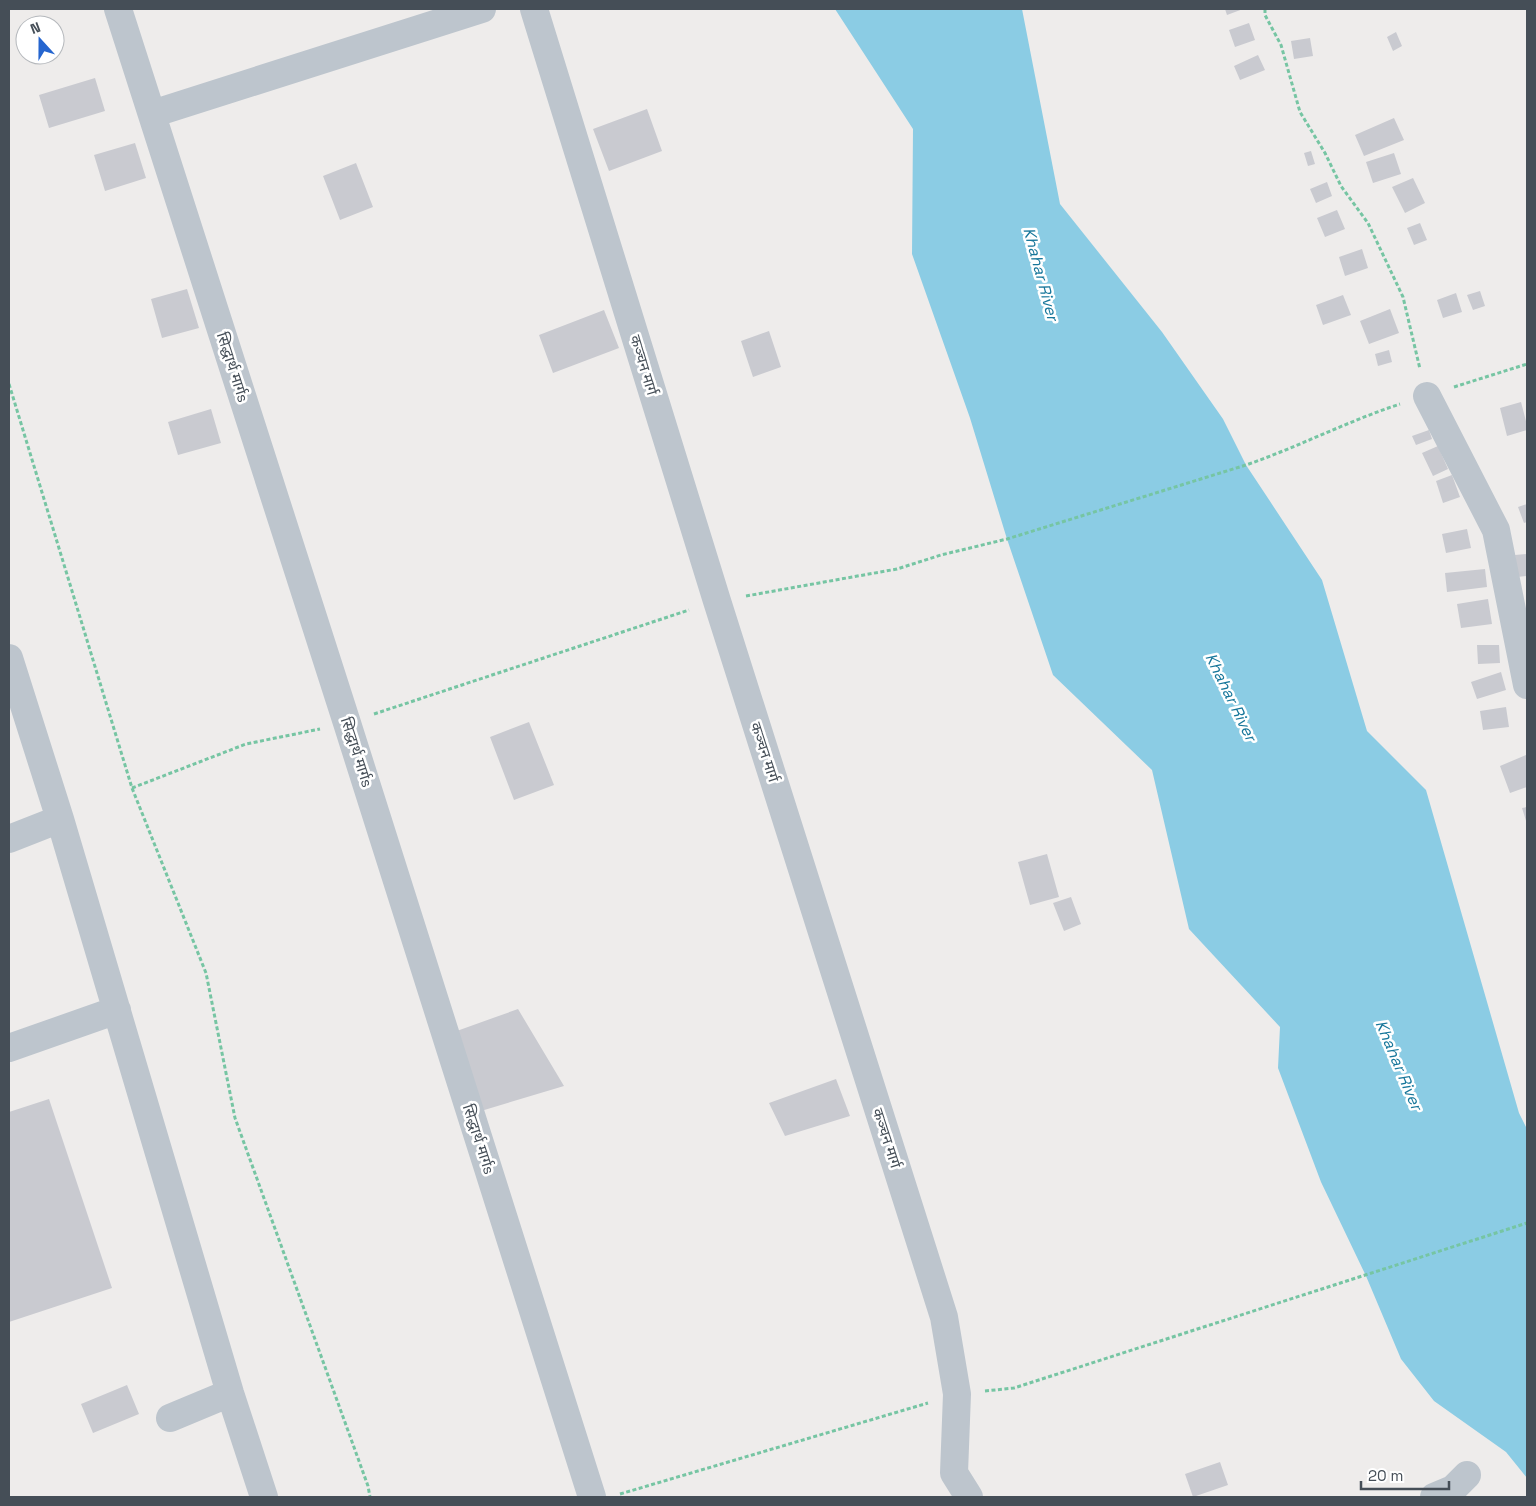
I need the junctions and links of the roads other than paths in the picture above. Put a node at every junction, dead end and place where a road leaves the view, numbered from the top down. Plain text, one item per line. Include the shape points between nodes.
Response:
1 (118, 9) edge
2 (482, 9) edge
3 (534, 9) edge
4 (152, 114) junction
5 (1427, 396) road end
6 (9, 658) edge
7 (1527, 684) edge
8 (60, 819) junction
9 (9, 839) edge
10 (117, 1010) junction
11 (9, 1048) edge
12 (230, 1393) junction
13 (170, 1418) dead end
14 (1466, 1476) dead end
15 (264, 1497) edge
16 (592, 1497) edge
17 (968, 1497) edge
18 (1434, 1497) edge

1 - 4 street, सिद्धार्थ मार्गs
2 - 4 street
3 - 17 street, कञ्चन मार्ग via 944,1317 957,1394 954,1472
4 - 16 street, सिद्धार्थ मार्गs
5 - 7 street via 1496,530
6 - 8 street
8 - 9 street
8 - 10 street
10 - 11 street
10 - 12 street
12 - 13 street
12 - 15 street
14 - 18 street via 1453,1489

